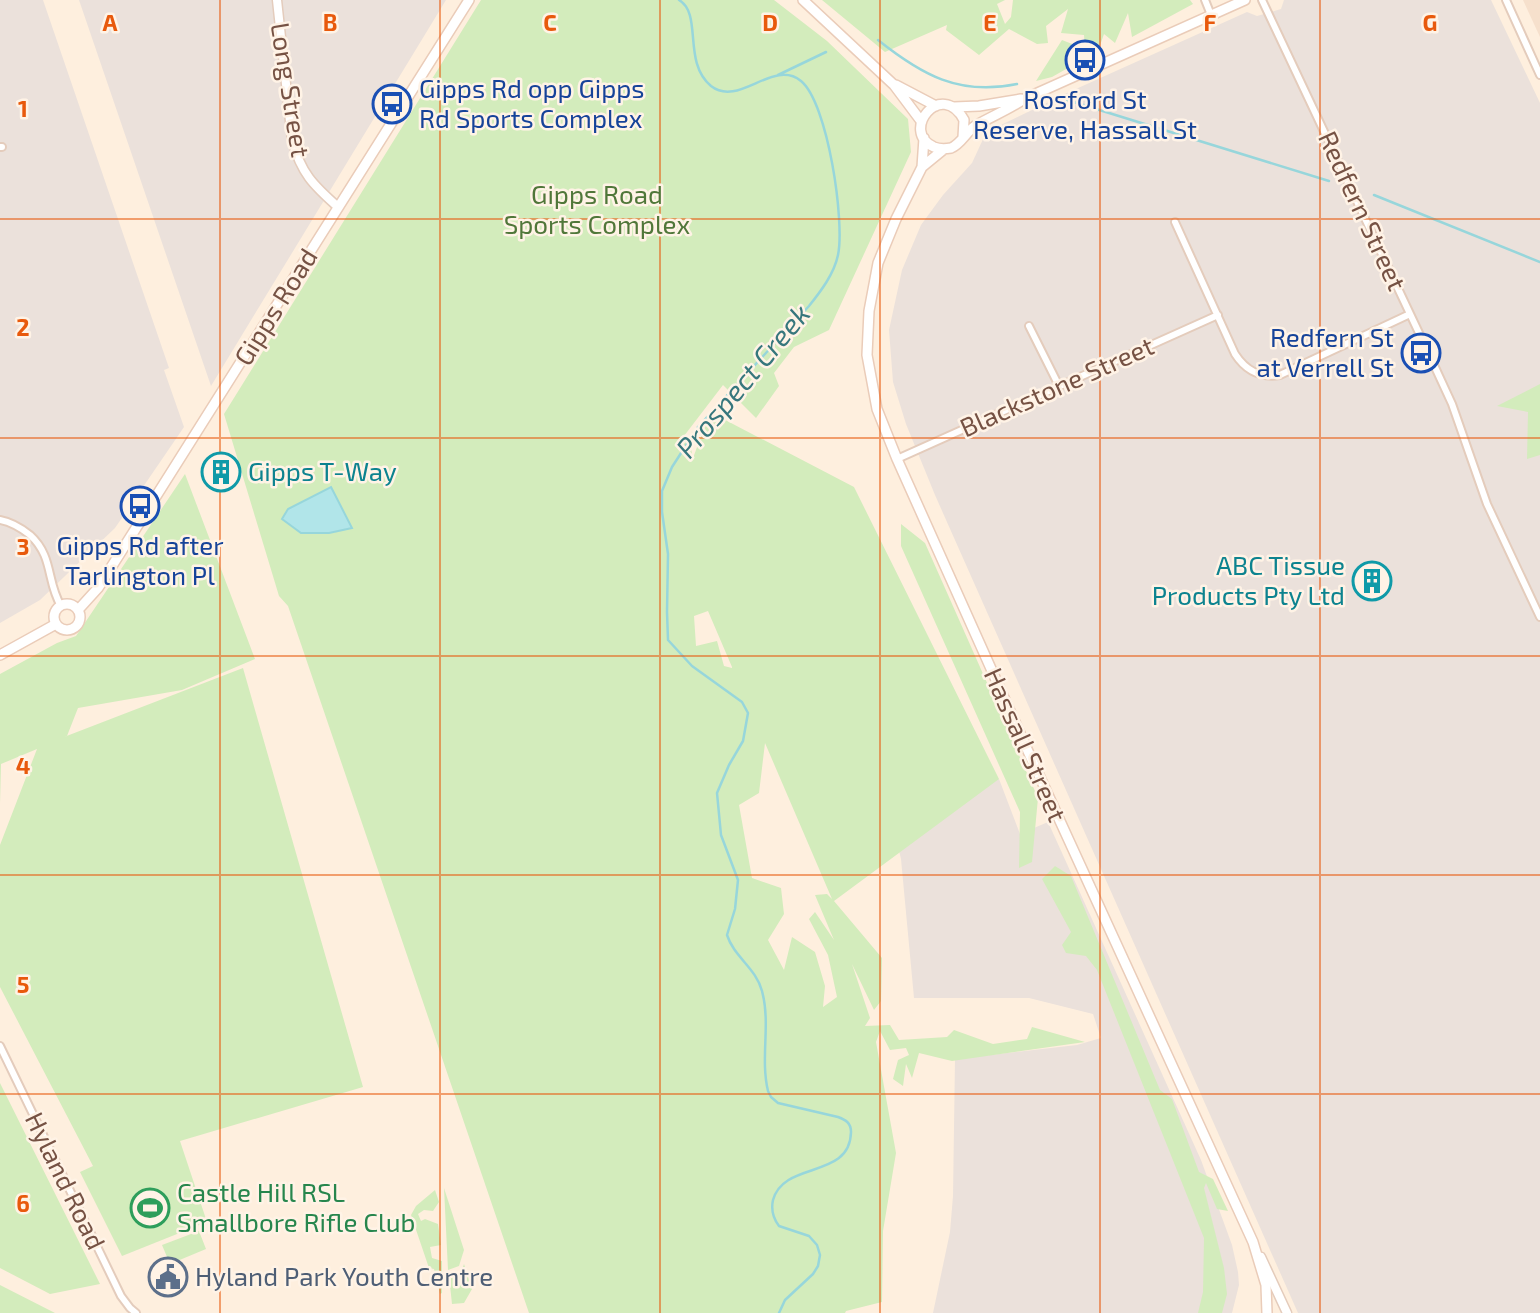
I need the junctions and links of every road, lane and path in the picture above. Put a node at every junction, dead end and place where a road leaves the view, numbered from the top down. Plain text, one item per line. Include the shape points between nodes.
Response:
1 (277, 0) edge
2 (469, 0) edge
3 (803, 0) edge
4 (1205, 0) edge
5 (1245, 0) edge
6 (1262, 0) edge
7 (1506, 0) edge
8 (1211, 15) junction
9 (1540, 75) edge
10 (894, 85) junction
11 (1024, 99) junction
12 (936, 106) junction
13 (954, 107) junction
14 (921, 121) junction
15 (963, 137) junction
16 (924, 138) junction
17 (944, 149) junction
18 (922, 167) junction
19 (338, 207) junction
20 (1174, 222) dead end
21 (1217, 314) junction
22 (1410, 314) junction
23 (1029, 326) dead end
24 (1059, 386) junction
25 (897, 459) junction
26 (0, 520) edge
27 (61, 606) junction
28 (78, 610) junction
29 (1540, 617) edge
30 (56, 624) junction
31 (0, 655) edge
32 (0, 1046) edge
33 (1253, 1242) junction
34 (136, 1313) edge
35 (1267, 1313) edge
36 (1287, 1313) edge

1 - 19 street, Long Street via 292,140 314,186
2 - 19 main road, Gipps Road
3 - 10 main road
4 - 8 street
5 - 8 main road
6 - 22 street, Redfern Street
7 - 9 street
8 - 11 main road
10 - 12 main road
10 - 14 main road
11 - 13 main road
11 - 15 main road
12 - 13 main road
12 - 14 main road
13 - 15 main road via 964,120
14 - 16 main road
15 - 17 main road
16 - 17 main road
16 - 18 main road, Hassall Street
17 - 18 main road, Hassall Street
18 - 25 main road, Hassall Street via 878,263 869,311 867,355 877,409
19 - 28 main road, Gipps Road via 98,588
20 - 21 street
21 - 22 street via 1241,363 1271,377
21 - 24 street, Blackstone Street
22 - 29 street, Redfern Street via 1452,404 1487,504
23 - 24 street
24 - 25 street, Blackstone Street
25 - 33 main road, Hassall Street
26 - 27 street via 24,530 40,545
27 - 28 main road via 68,604
27 - 30 main road via 54,616
28 - 30 main road via 76,627 64,630
30 - 31 main road
32 - 34 street, Hyland Road via 121,1296
33 - 35 main road, Hassall Street via 1266,1285
33 - 36 street

